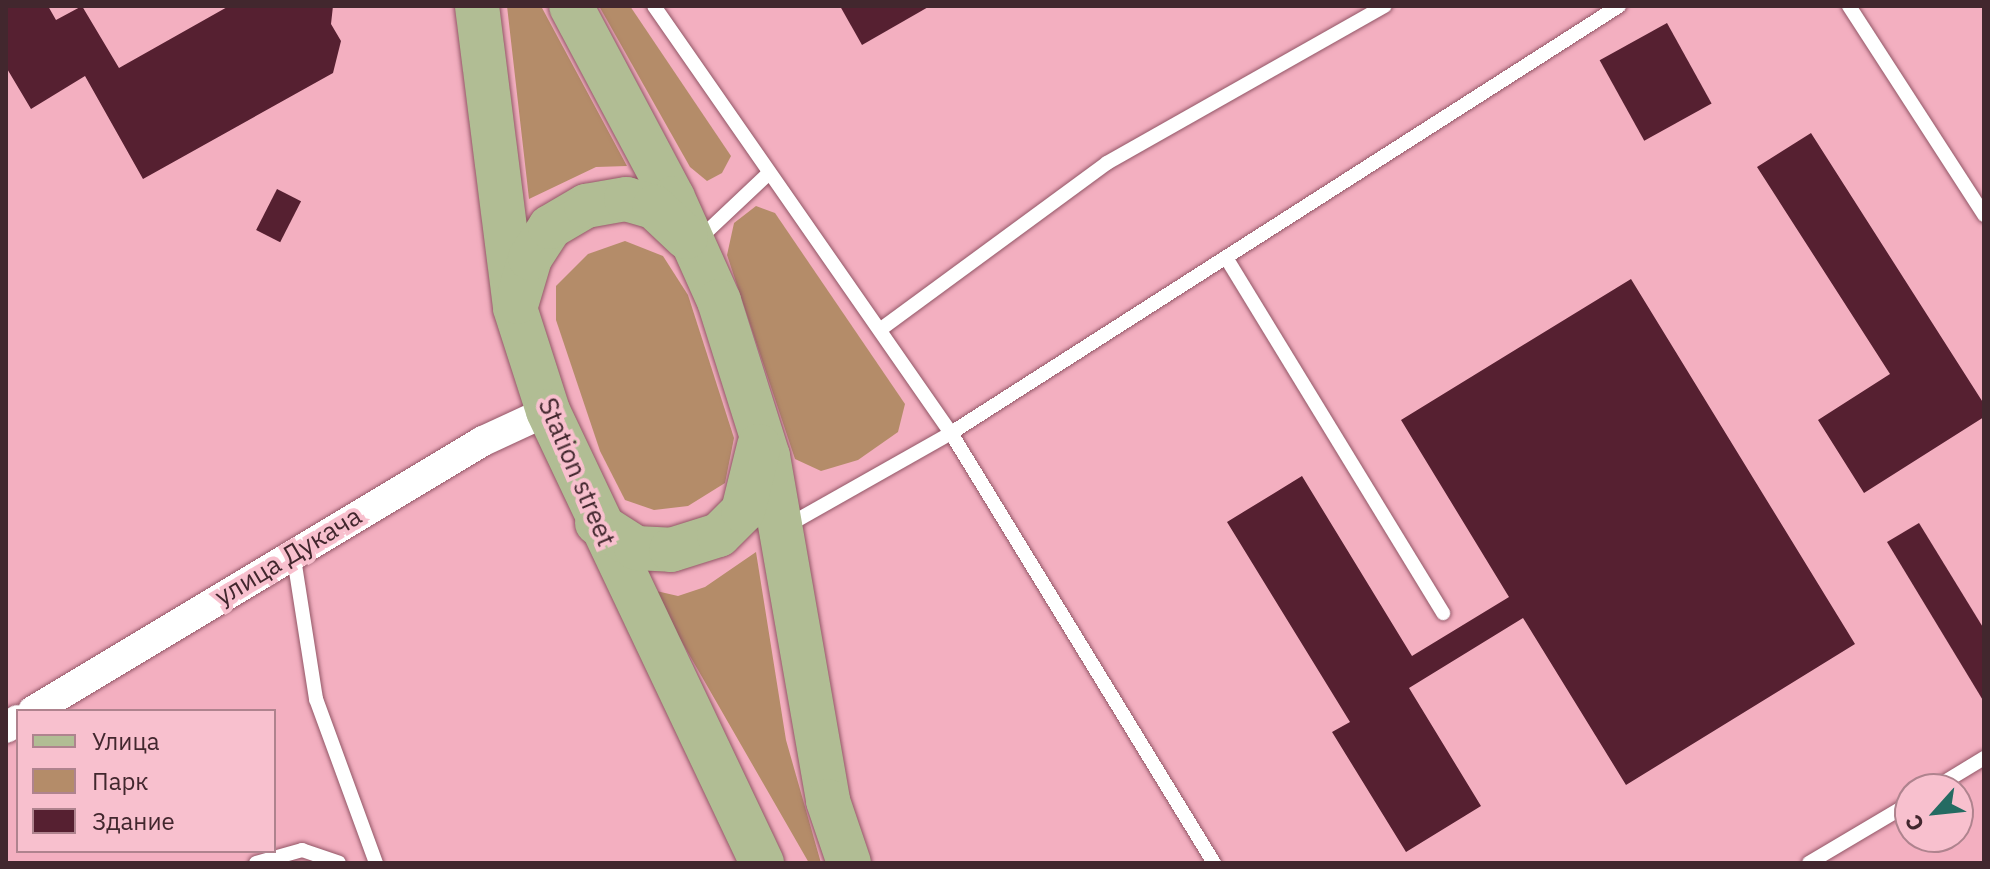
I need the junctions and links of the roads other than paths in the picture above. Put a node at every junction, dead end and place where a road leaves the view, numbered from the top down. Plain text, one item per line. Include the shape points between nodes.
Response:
1 (477, 6) edge
2 (571, 6) edge
3 (654, 6) edge
4 (1385, 6) edge
5 (1619, 6) edge
6 (1849, 6) edge
7 (769, 173) junction
8 (1984, 215) edge
9 (694, 245) junction
10 (1227, 259) junction
11 (515, 308) junction
12 (881, 329) junction
13 (548, 411) junction
14 (761, 433) junction
15 (951, 433) junction
16 (597, 523) junction
17 (781, 529) junction
18 (293, 552) junction
19 (1443, 613) dead end
20 (36, 709) edge
21 (1984, 758) edge
22 (1959, 773) edge
23 (1894, 813) edge
24 (256, 863) edge
25 (339, 863) edge
26 (376, 863) edge
27 (762, 863) edge
28 (849, 863) edge
29 (1214, 863) edge
30 (1809, 863) edge

1 - 11 main road, Station street
2 - 9 main road
3 - 7 lane
4 - 12 lane via 1107,163
5 - 10 lane
6 - 8 lane
7 - 9 lane
7 - 12 lane
9 - 11 main road via 654,207 626,199 586,206 550,227 530,258
9 - 14 main road via 719,301
10 - 15 lane
10 - 19 lane
11 - 13 main road, Station street
12 - 15 lane
13 - 16 main road, Station street
13 - 18 street, улица Дукача via 483,441
14 - 16 main road via 754,484 743,511 719,535 671,550 636,548
14 - 17 main road
15 - 17 lane
15 - 29 lane
16 - 27 main road, Station street
17 - 28 main road via 828,801
18 - 20 street, улица Дукача
18 - 26 lane via 316,699
21 - 22 lane
23 - 30 lane
24 - 25 lane via 302,850

